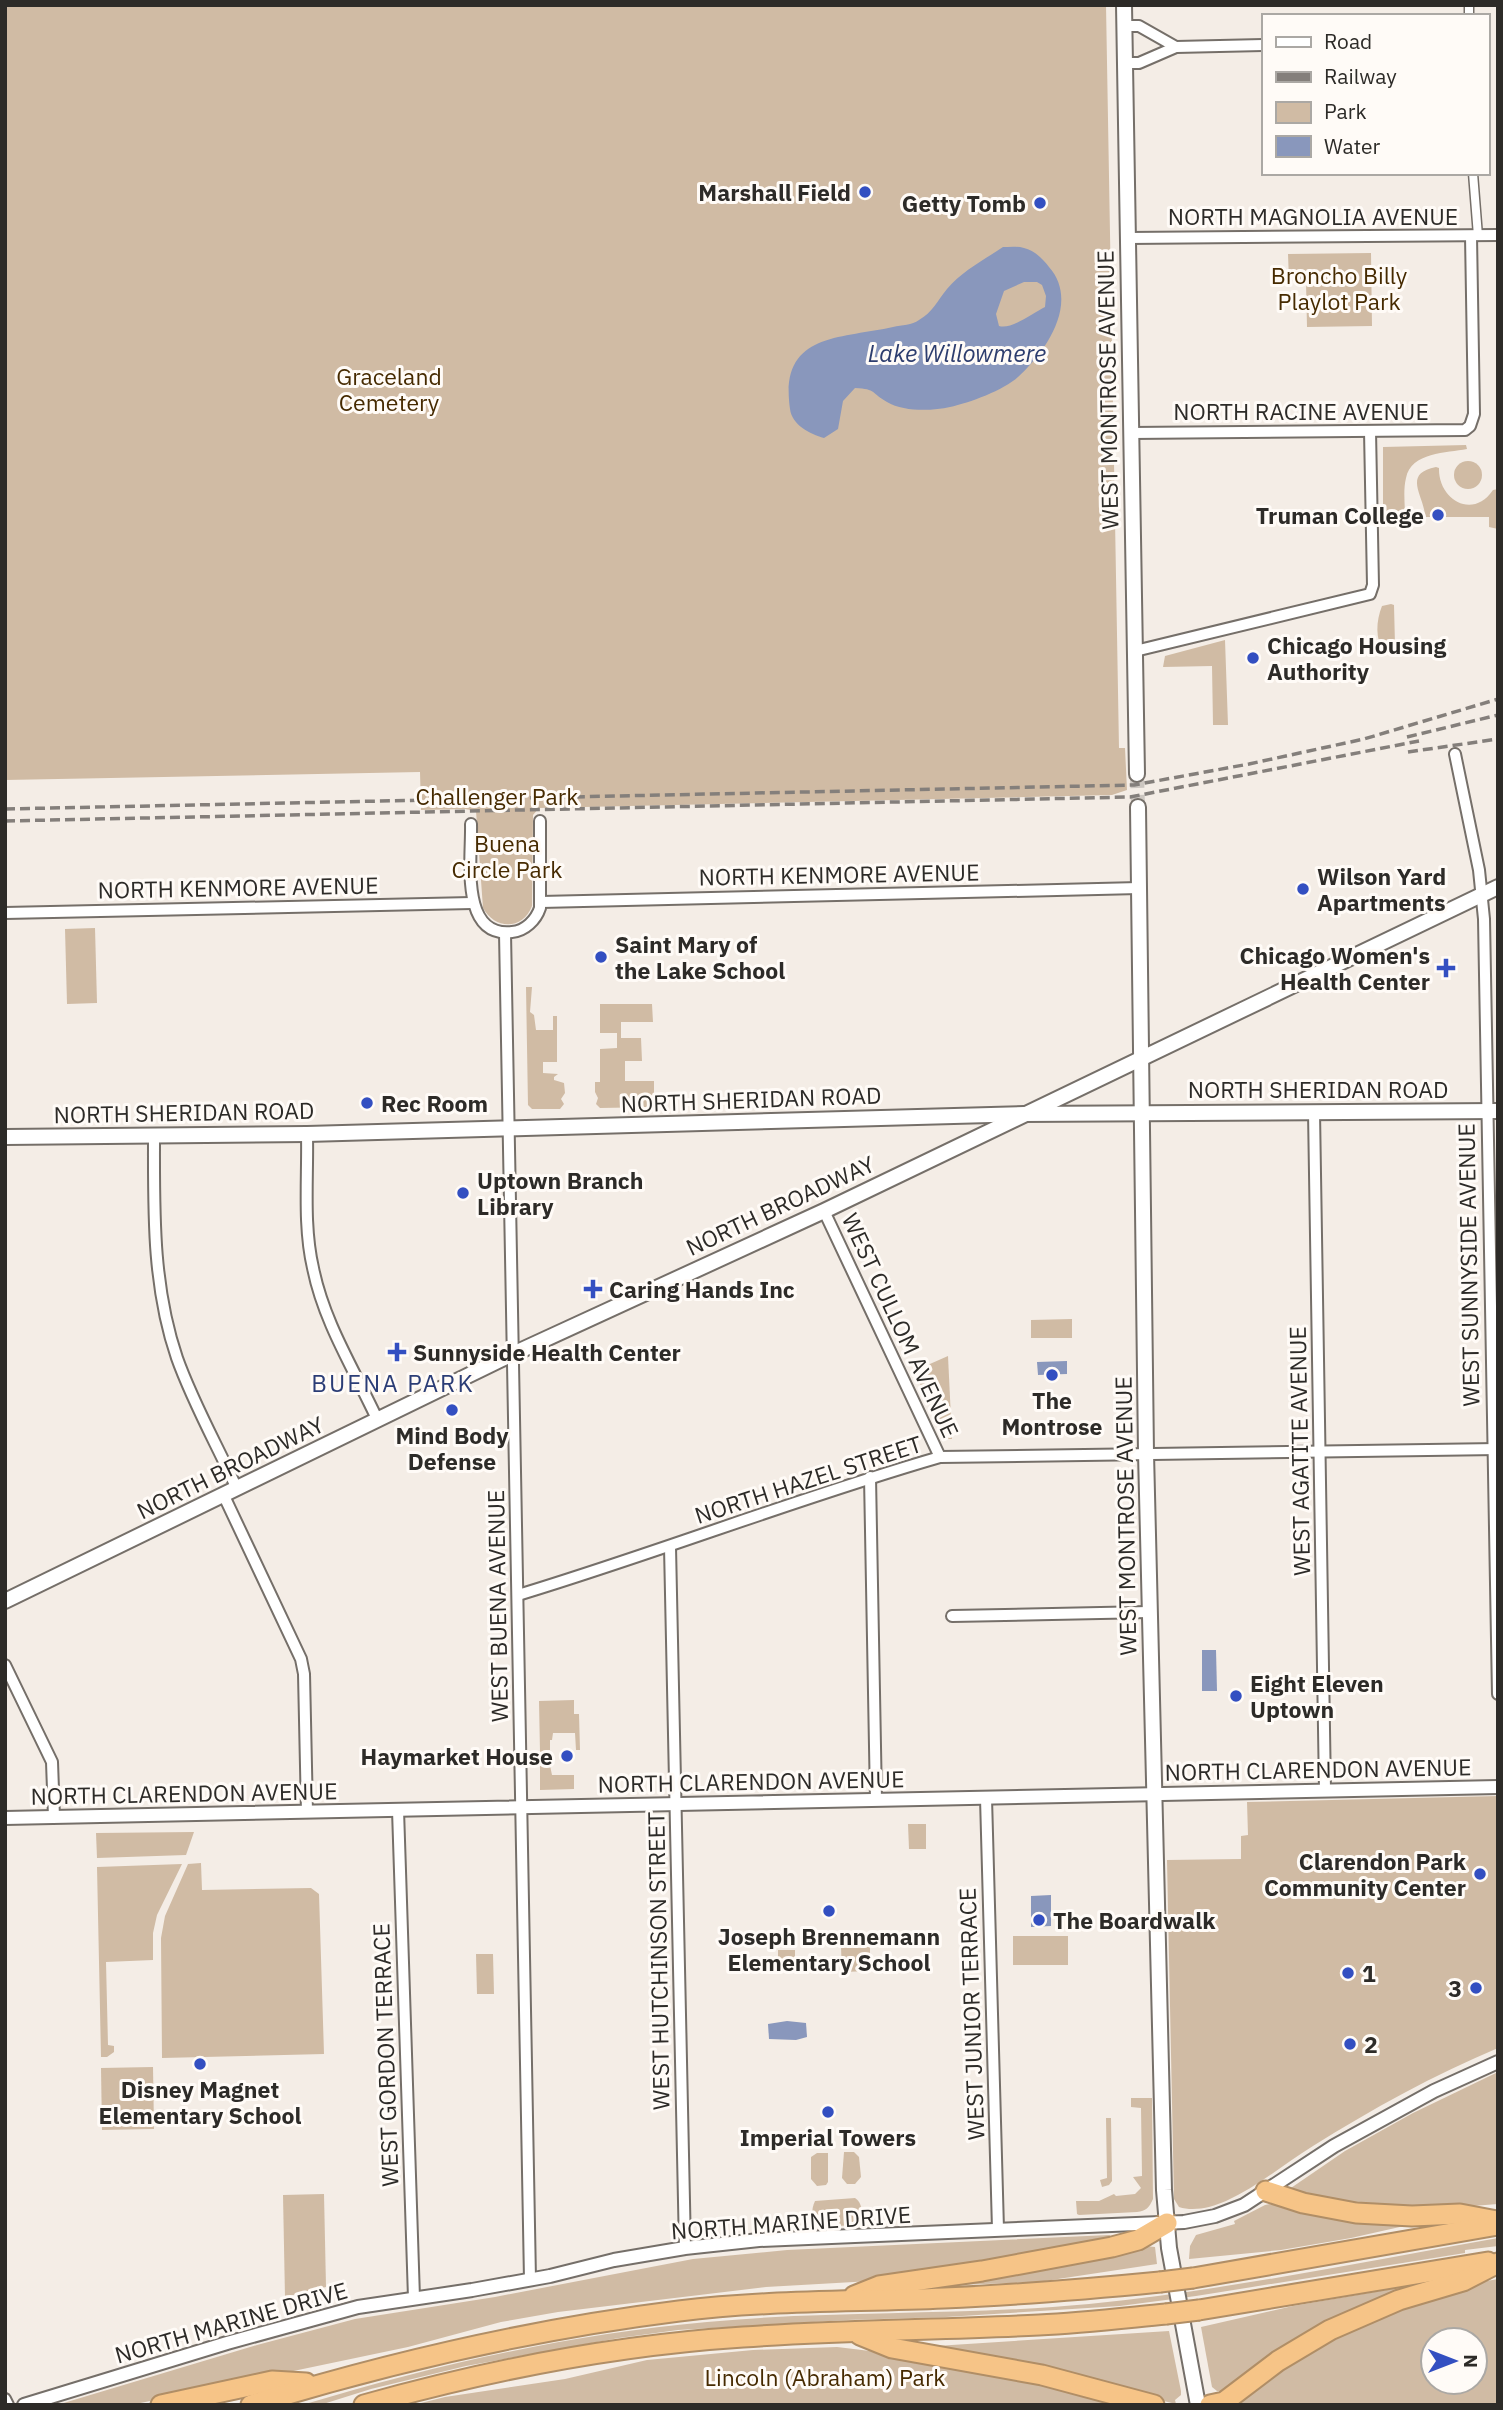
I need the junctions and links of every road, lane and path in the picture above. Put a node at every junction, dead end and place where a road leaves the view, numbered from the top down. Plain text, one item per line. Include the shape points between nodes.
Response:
1 (1124, 5) edge
2 (1124, 26) junction
3 (1262, 45) edge
4 (1176, 47) junction
5 (1125, 64) junction
6 (1473, 175) edge
7 (1498, 235) edge
8 (1475, 236) junction
9 (1128, 238) junction
10 (1370, 431) junction
11 (1131, 433) junction
12 (1135, 651) junction
13 (1455, 754) dead end
14 (1137, 774) tunnel mouth
15 (1138, 807) tunnel mouth
16 (540, 821) dead end
17 (471, 824) dead end
18 (1498, 887) edge
19 (1139, 888) junction
20 (1482, 895) junction
21 (541, 902) junction
22 (472, 903) junction
23 (5, 913) edge
24 (505, 933) junction
25 (1141, 1057) junction
26 (1492, 1111) edge
27 (1314, 1112) junction
28 (1024, 1114) junction
29 (1141, 1114) junction
30 (509, 1128) junction
31 (307, 1134) junction
32 (155, 1135) junction
33 (5, 1137) edge
34 (824, 1210) junction
35 (514, 1354) junction
36 (377, 1421) junction
37 (1495, 1449) edge
38 (1320, 1451) junction
39 (1146, 1453) junction
40 (940, 1457) junction
41 (870, 1477) junction
42 (231, 1492) junction
43 (670, 1546) junction
44 (518, 1595) junction
45 (5, 1601) edge
46 (1149, 1612) junction
47 (952, 1616) dead end
48 (5, 1665) edge
49 (1498, 1695) edge
50 (1498, 1787) edge
51 (1325, 1790) junction
52 (1154, 1794) junction
53 (986, 1798) junction
54 (876, 1800) junction
55 (674, 1804) junction
56 (522, 1807) junction
57 (398, 1810) junction
58 (307, 1812) junction
59 (54, 1817) junction
60 (5, 1818) edge
61 (1498, 2062) edge
62 (1266, 2191) junction
63 (1167, 2223) junction
64 (1498, 2223) edge
65 (998, 2229) junction
66 (685, 2248) junction
67 (1498, 2261) edge
68 (530, 2279) junction
69 (414, 2298) junction
70 (840, 2302) junction
71 (854, 2332) junction
72 (321, 2383) junction
73 (5, 2399) edge
74 (8, 2405) edge
75 (24, 2405) edge
76 (161, 2405) edge
77 (251, 2405) edge
78 (364, 2405) edge
79 (1154, 2405) edge
80 (1198, 2405) edge
81 (1210, 2405) edge

1 - 2 main road, WEST MONTROSE AVENUE
2 - 4 street via 1139,26
2 - 5 main road, WEST MONTROSE AVENUE
3 - 4 street
4 - 5 street
5 - 9 main road, WEST MONTROSE AVENUE
6 - 8 street via 1478,213
7 - 8 street, NORTH MAGNOLIA AVENUE
8 - 9 street, NORTH MAGNOLIA AVENUE
8 - 10 street, NORTH RACINE AVENUE via 1474,414 1470,426 1460,431
9 - 11 main road, WEST MONTROSE AVENUE
10 - 11 street, NORTH RACINE AVENUE
10 - 12 street via 1370,594
11 - 12 main road, WEST MONTROSE AVENUE
12 - 14 main road, WEST MONTROSE AVENUE
13 - 20 street, WEST SUNNYSIDE AVENUE
15 - 19 main road, WEST MONTROSE AVENUE
16 - 21 street
17 - 22 street
18 - 20 main road, NORTH BROADWAY
19 - 21 street, NORTH KENMORE AVENUE
19 - 25 main road, WEST MONTROSE AVENUE
20 - 25 main road, NORTH BROADWAY
20 - 26 street, WEST SUNNYSIDE AVENUE
21 - 24 street via 538,915 527,926
22 - 23 street, NORTH KENMORE AVENUE
22 - 24 street via 486,926
24 - 30 street, WEST BUENA AVENUE
25 - 28 main road, NORTH BROADWAY
25 - 29 main road, WEST MONTROSE AVENUE
26 - 27 main road, NORTH SHERIDAN ROAD
26 - 37 street, WEST SUNNYSIDE AVENUE
27 - 29 main road, NORTH SHERIDAN ROAD
27 - 38 street, WEST AGATITE AVENUE
28 - 29 main road, NORTH SHERIDAN ROAD
28 - 30 main road, NORTH SHERIDAN ROAD
28 - 34 main road, NORTH BROADWAY
29 - 39 main road, WEST MONTROSE AVENUE
30 - 31 main road, NORTH SHERIDAN ROAD
30 - 35 street, WEST BUENA AVENUE
31 - 32 main road, NORTH SHERIDAN ROAD
31 - 36 street via 313,1270 334,1332
32 - 33 main road, NORTH SHERIDAN ROAD
32 - 42 street via 156,1251 164,1310 181,1368
34 - 35 main road, NORTH BROADWAY
34 - 40 street, WEST CULLOM AVENUE
35 - 36 main road, NORTH BROADWAY
35 - 44 street, WEST BUENA AVENUE
36 - 42 main road, NORTH BROADWAY
37 - 38 street, NORTH HAZEL STREET
37 - 49 street, WEST SUNNYSIDE AVENUE
38 - 39 street, NORTH HAZEL STREET
38 - 51 street, WEST AGATITE AVENUE
39 - 40 street, NORTH HAZEL STREET
39 - 46 main road, WEST MONTROSE AVENUE
40 - 41 street, NORTH HAZEL STREET
41 - 43 street, NORTH HAZEL STREET
41 - 54 street
42 - 45 main road, NORTH BROADWAY
42 - 58 street via 304,1674
43 - 44 street, NORTH HAZEL STREET
43 - 55 street, WEST HUTCHINSON STREET
44 - 56 street, WEST BUENA AVENUE
46 - 47 street
46 - 52 main road, WEST MONTROSE AVENUE
48 - 59 street via 52,1762
50 - 51 street, NORTH CLARENDON AVENUE
51 - 52 street, NORTH CLARENDON AVENUE
52 - 53 street, NORTH CLARENDON AVENUE
52 - 63 main road, WEST MONTROSE AVENUE
53 - 54 street, NORTH CLARENDON AVENUE
53 - 65 street, WEST JUNIOR TERRACE
54 - 55 street, NORTH CLARENDON AVENUE
55 - 56 street, NORTH CLARENDON AVENUE
55 - 66 street, WEST HUTCHINSON STREET
56 - 57 street, NORTH CLARENDON AVENUE
56 - 68 street, WEST BUENA AVENUE
57 - 58 street, NORTH CLARENDON AVENUE
57 - 69 street, WEST GORDON TERRACE
58 - 59 street, NORTH CLARENDON AVENUE
59 - 60 street, NORTH CLARENDON AVENUE
61 - 62 street, NORTH MARINE DRIVE via 1354,2135
62 - 63 street, NORTH MARINE DRIVE via 1215,2216
62 - 64 highway via 1356,2213 1460,2214
63 - 65 street, NORTH MARINE DRIVE
63 - 70 highway via 1138,2240 1112,2247 879,2286
63 - 80 main road, WEST MONTROSE AVENUE
64 - 70 highway, bridge via 1160,2282
65 - 66 street, NORTH MARINE DRIVE
66 - 68 street, NORTH MARINE DRIVE
67 - 71 highway, bridge via 1166,2314 1042,2325
67 - 81 highway via 1463,2281 1408,2297 1330,2330 1224,2402
68 - 69 street, NORTH MARINE DRIVE
69 - 75 street, NORTH MARINE DRIVE via 306,2320
70 - 72 highway via 721,2307 582,2326
71 - 78 highway via 662,2344 486,2375
71 - 79 highway via 892,2348 1042,2375
72 - 76 highway via 272,2381
72 - 77 highway
73 - 74 street

